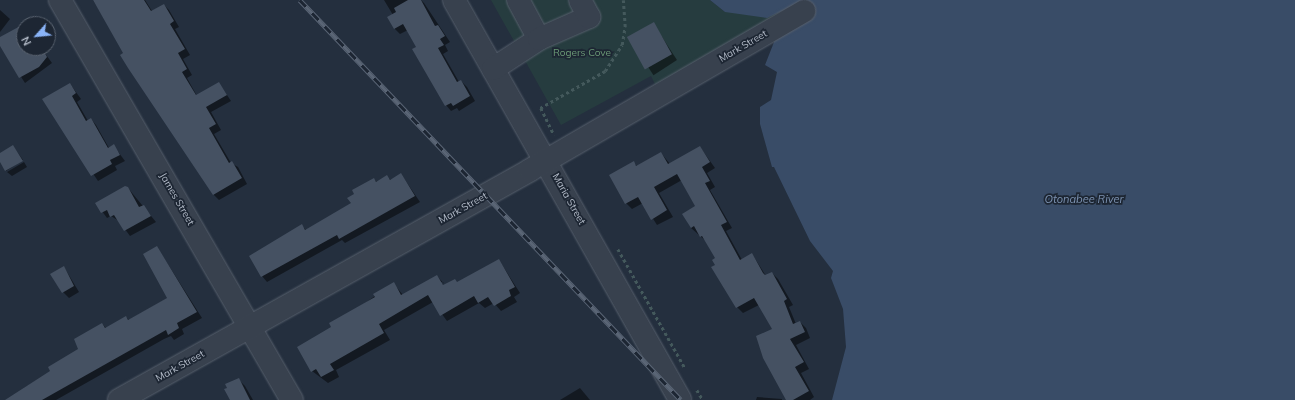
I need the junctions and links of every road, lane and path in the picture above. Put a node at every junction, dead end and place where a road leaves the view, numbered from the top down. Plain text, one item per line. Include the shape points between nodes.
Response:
1 (60, 0) edge
2 (454, 0) edge
3 (518, 0) edge
4 (580, 0) edge
5 (623, 0) edge
6 (804, 11) dead end
7 (539, 39) junction
8 (493, 69) junction
9 (554, 155) junction
10 (251, 327) junction
11 (119, 400) edge
12 (292, 400) edge
13 (680, 400) edge

1 - 10 street, James Street
2 - 8 street, Maria Street
3 - 7 street
4 - 7 street via 589,17
5 - 9 path via 626,28 622,46 605,71 541,108
6 - 9 street, Mark Street
7 - 8 street
8 - 9 street, Maria Street
9 - 10 street, Mark Street
9 - 13 street, Maria Street
10 - 11 street, Mark Street
10 - 12 street, James Street

